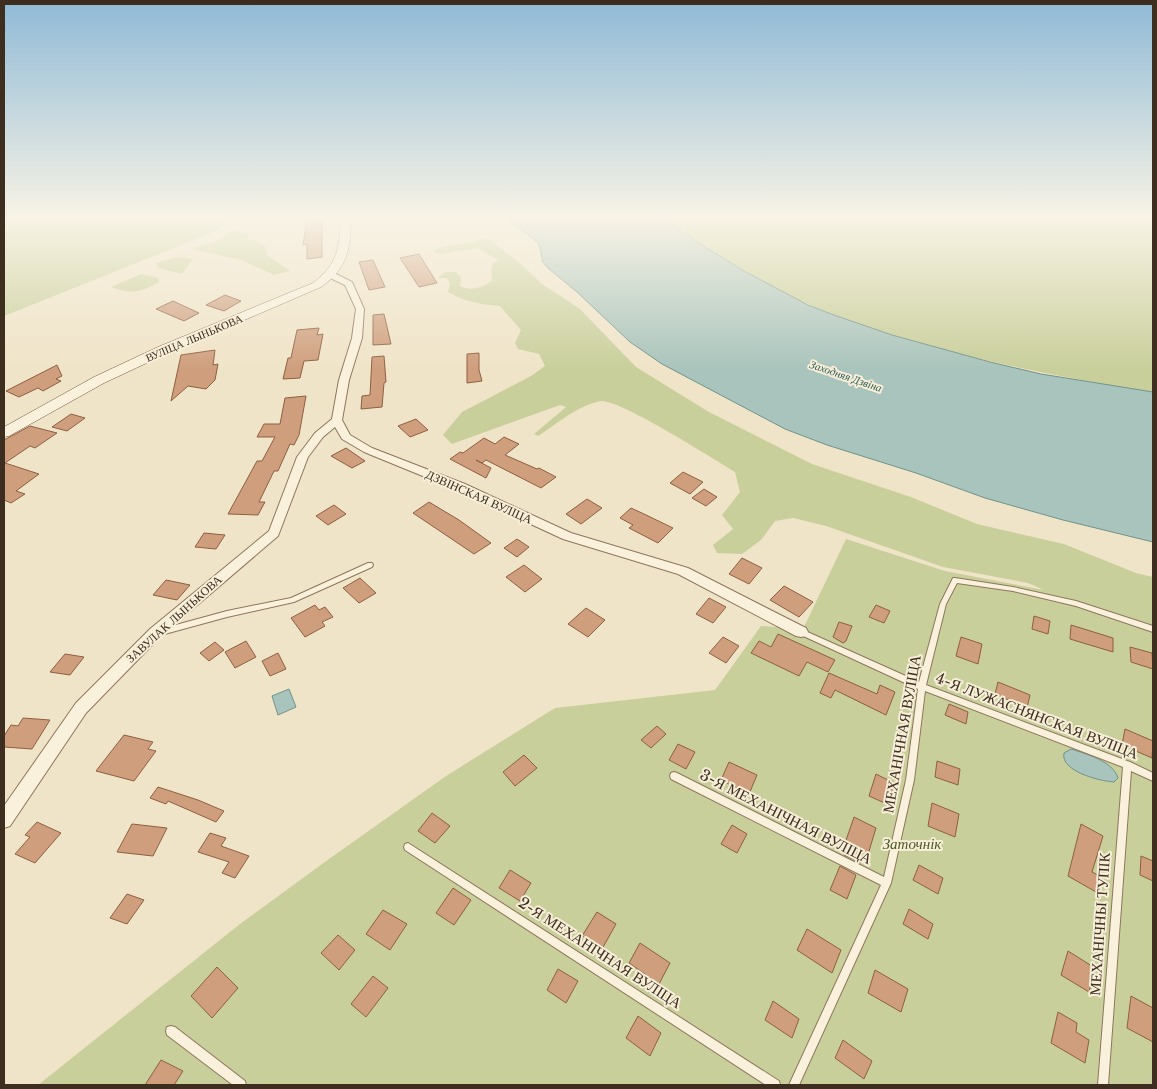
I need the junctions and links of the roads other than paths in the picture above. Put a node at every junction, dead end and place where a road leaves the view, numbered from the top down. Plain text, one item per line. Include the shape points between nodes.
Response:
1 (336, 268) edge
2 (331, 276) junction
3 (337, 420) junction
4 (4, 433) edge
5 (370, 565) dead end
6 (1153, 630) edge
7 (801, 632) joint
8 (155, 634) junction
9 (922, 687) junction
10 (1127, 764) junction
11 (674, 776) dead end
12 (1153, 777) edge
13 (4, 820) edge
14 (408, 847) dead end
15 (887, 884) junction
16 (171, 1031) dead end
17 (241, 1085) edge
18 (775, 1085) edge
19 (794, 1085) edge
20 (1103, 1085) edge

1 - 2 street
2 - 3 street via 349,284 360,309 357,338 344,380
2 - 4 street, ВУЛІЦА ЛЫНЬКОВА via 295,295 163,350
3 - 7 street, ДЗВІНСКАЯ ВУЛІЦА via 346,437 368,450 461,487 567,536 683,571
3 - 8 street, ЗАВУЛАК ЛЫНЬКОВА via 319,434 304,454 274,533
5 - 8 lane via 292,600
6 - 9 lane, МЕХАНІЧНАЯ ВУЛІЦА via 1067,602 1014,589 955,580 943,604
7 - 9 lane, 4-Я ЛУЖАСНЯНСКАЯ ВУЛІЦА
8 - 13 street, ЗАВУЛАК ЛЫНЬКОВА via 81,708
9 - 10 lane, 4-Я ЛУЖАСНЯНСКАЯ ВУЛІЦА
9 - 15 lane, МЕХАНІЧНАЯ ВУЛІЦА via 910,780
10 - 12 lane, 4-Я ЛУЖАСНЯНСКАЯ ВУЛІЦА
10 - 20 lane, МЕХАНІЧНЫ ТУПІК
11 - 15 lane, 3-Я МЕХАНІЧНАЯ ВУЛІЦА
14 - 18 lane, 2-Я МЕХАНІЧНАЯ ВУЛІЦА
15 - 19 lane, МЕХАНІЧНАЯ ВУЛІЦА
16 - 17 lane

